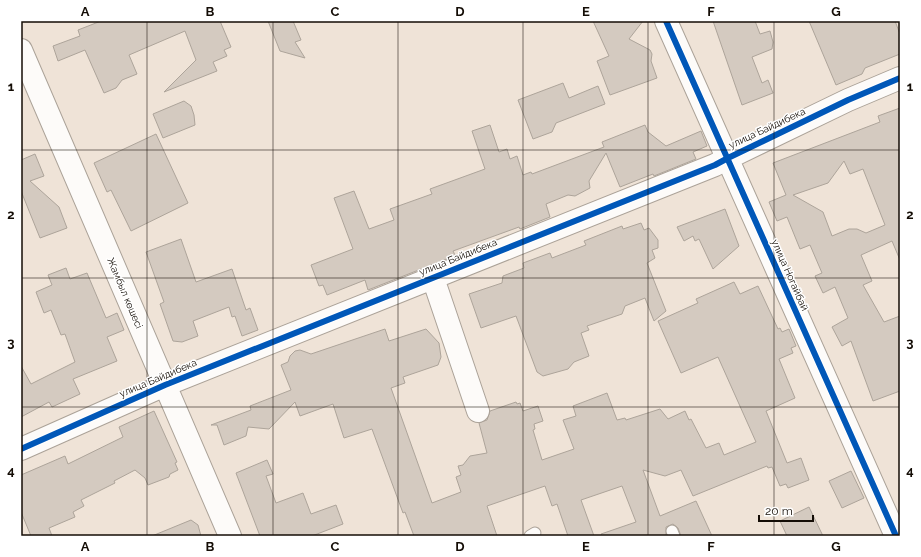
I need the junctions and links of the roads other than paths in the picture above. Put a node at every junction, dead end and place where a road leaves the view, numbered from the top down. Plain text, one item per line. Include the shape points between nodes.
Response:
1 (666, 21) edge
2 (21, 50) edge
3 (900, 78) edge
4 (728, 158) junction
5 (433, 278) junction
6 (165, 386) junction
7 (478, 411) dead end
8 (21, 449) edge
9 (230, 536) edge
10 (896, 536) edge

1 - 4 street, улица Ногайбай
2 - 6 street, Жамбыл көшесі
3 - 4 street, улица Байдибека
4 - 5 street, улица Байдибека via 715,166
4 - 10 street, улица Ногайбай
5 - 6 street, улица Байдибека
5 - 7 street
6 - 8 street, улица Байдибека
6 - 9 street, Жамбыл көшесі

